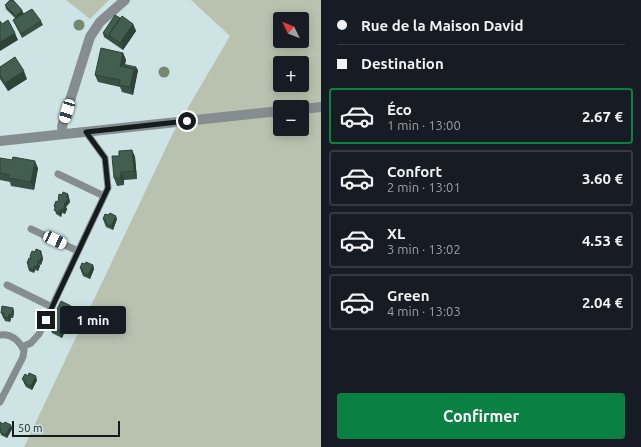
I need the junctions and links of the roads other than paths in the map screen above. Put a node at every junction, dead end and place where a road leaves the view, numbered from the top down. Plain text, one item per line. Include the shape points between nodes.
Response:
1 (125, 0) edge
2 (321, 107) edge
3 (309, 108) edge
4 (273, 112) edge
5 (86, 132) junction
6 (63, 134) junction
7 (0, 141) edge
8 (58, 174) dead end
9 (104, 196) junction
10 (31, 229) dead end
11 (78, 251) junction
12 (7, 285) dead end
13 (52, 307) junction
14 (0, 336) edge
15 (22, 347) junction
16 (0, 402) edge

1 - 6 street via 100,22 90,37 62,126
2 - 3 street
4 - 5 street
5 - 6 street
5 - 9 lane via 105,158 108,188
6 - 7 street
8 - 9 lane
9 - 11 lane
10 - 11 lane
11 - 13 lane
12 - 13 lane
13 - 15 lane via 39,334 31,343
14 - 15 lane via 4,334 14,338
15 - 16 lane via 23,357

